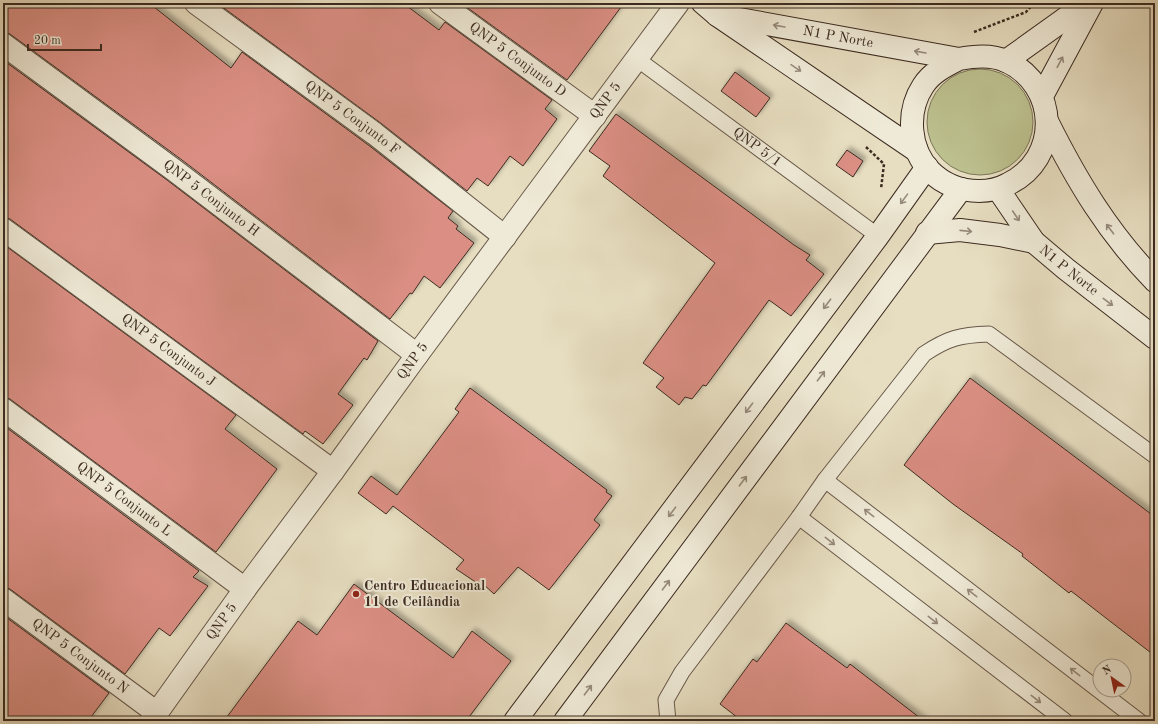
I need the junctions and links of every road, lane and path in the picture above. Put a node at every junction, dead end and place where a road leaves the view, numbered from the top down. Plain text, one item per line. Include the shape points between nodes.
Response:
1 (196, 3) edge
2 (440, 3) edge
3 (678, 3) edge
4 (1034, 3) edge
5 (1087, 3) edge
6 (1092, 3) edge
7 (710, 9) edge
8 (970, 34) dead end
9 (3, 44) edge
10 (637, 58) junction
11 (958, 59) junction
12 (1006, 61) junction
13 (1042, 96) junction
14 (594, 116) junction
15 (1047, 121) junction
16 (863, 144) dead end
17 (922, 159) junction
18 (961, 189) junction
19 (998, 189) junction
20 (881, 192) dead end
21 (3, 229) edge
22 (927, 233) junction
23 (505, 236) junction
24 (878, 236) junction
25 (1034, 242) junction
26 (1155, 281) edge
27 (1155, 338) edge
28 (417, 355) junction
29 (3, 409) edge
30 (1155, 456) edge
31 (333, 471) junction
32 (824, 480) junction
33 (799, 517) junction
34 (245, 588) junction
35 (3, 599) edge
36 (154, 717) edge
37 (515, 721) edge
38 (565, 721) edge
39 (668, 721) edge
40 (1065, 721) edge
41 (1139, 721) edge

1 - 23 street, QNP 5 Conjunto F via 376,134
2 - 14 street, QNP 5 Conjunto D
3 - 10 street, QNP 5
4 - 8 path via 1026,12
5 - 12 street
13 -> 6 street
11 -> 7 street, N1 P Norte
7 -> 17 street, N1 P Norte
9 - 28 street, QNP 5 Conjunto H
10 - 14 street, QNP 5
10 - 24 lane, QNP 5/1
11 - 12 street via 974,56
11 - 17 street via 938,70 923,86 914,107 911,129
12 - 13 street via 1028,75
13 - 15 street
14 - 23 street, QNP 5
15 - 19 street via 1044,143 1034,163 1018,179
26 -> 15 street via 1134,260 1098,213 1070,169
16 - 20 path via 884,164
17 - 18 street via 937,177
17 -> 24 street
18 - 19 street
18 - 22 street
19 -> 25 street, N1 P Norte
21 - 31 street, QNP 5 Conjunto J
22 -> 25 street via 960,230
38 -> 22 street
23 - 28 street, QNP 5
24 -> 37 street
25 -> 27 street, N1 P Norte
28 - 31 street, QNP 5
29 - 34 street, QNP 5 Conjunto L
30 - 32 lane via 989,334 965,335 942,342 924,354
31 - 34 street, QNP 5
32 - 33 lane
41 -> 32 lane
33 - 39 lane via 682,672 666,700
33 -> 40 lane
34 - 36 street, QNP 5
35 - 36 street, QNP 5 Conjunto N

